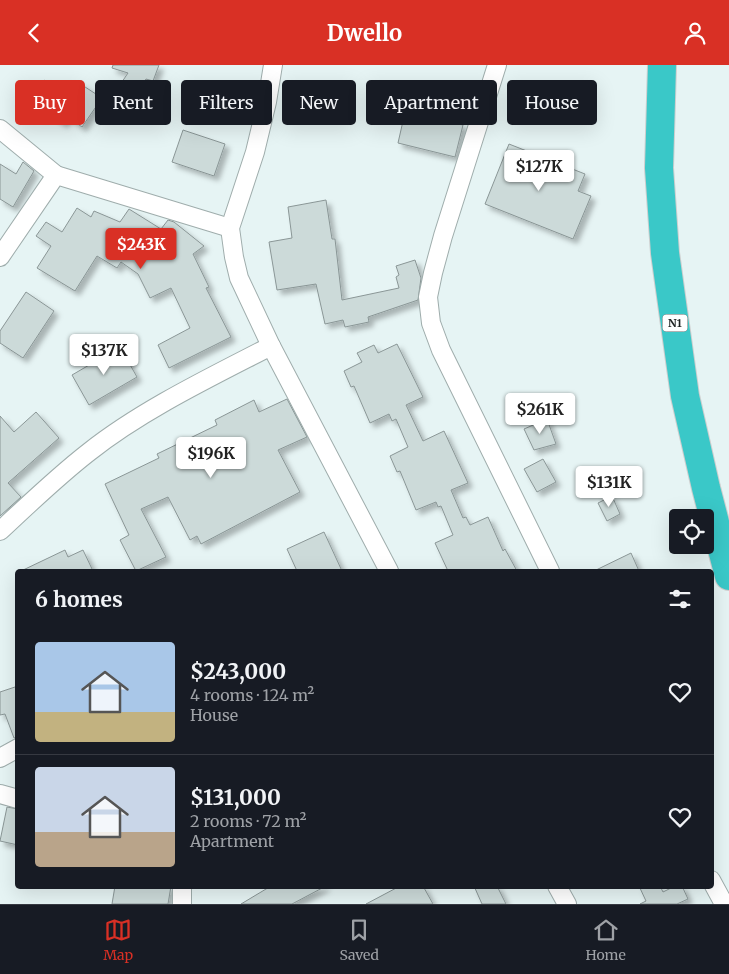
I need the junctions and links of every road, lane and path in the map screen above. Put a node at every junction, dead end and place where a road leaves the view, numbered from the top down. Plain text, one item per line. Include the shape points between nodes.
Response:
1 (273, 65) edge
2 (497, 65) edge
3 (662, 65) edge
4 (0, 129) edge
5 (56, 175) junction
6 (230, 228) junction
7 (0, 257) edge
8 (270, 346) junction
9 (0, 531) edge
10 (388, 569) edge
11 (549, 569) edge
12 (729, 576) edge
13 (15, 750) edge
14 (0, 758) edge
15 (0, 794) edge
16 (15, 798) edge
17 (714, 886) edge
18 (182, 889) edge
19 (559, 889) edge
20 (182, 904) edge
21 (567, 904) edge
22 (724, 904) edge

1 - 6 street via 255,152
2 - 11 street via 443,236 428,297 431,323 440,350
3 - 12 highway, N1 via 660,168 665,253 685,397
4 - 5 street
5 - 6 street
5 - 7 street
6 - 8 street via 239,278
8 - 9 street via 124,427 89,452
8 - 10 street
13 - 14 street
15 - 16 street
17 - 22 street
18 - 20 street
19 - 21 street

